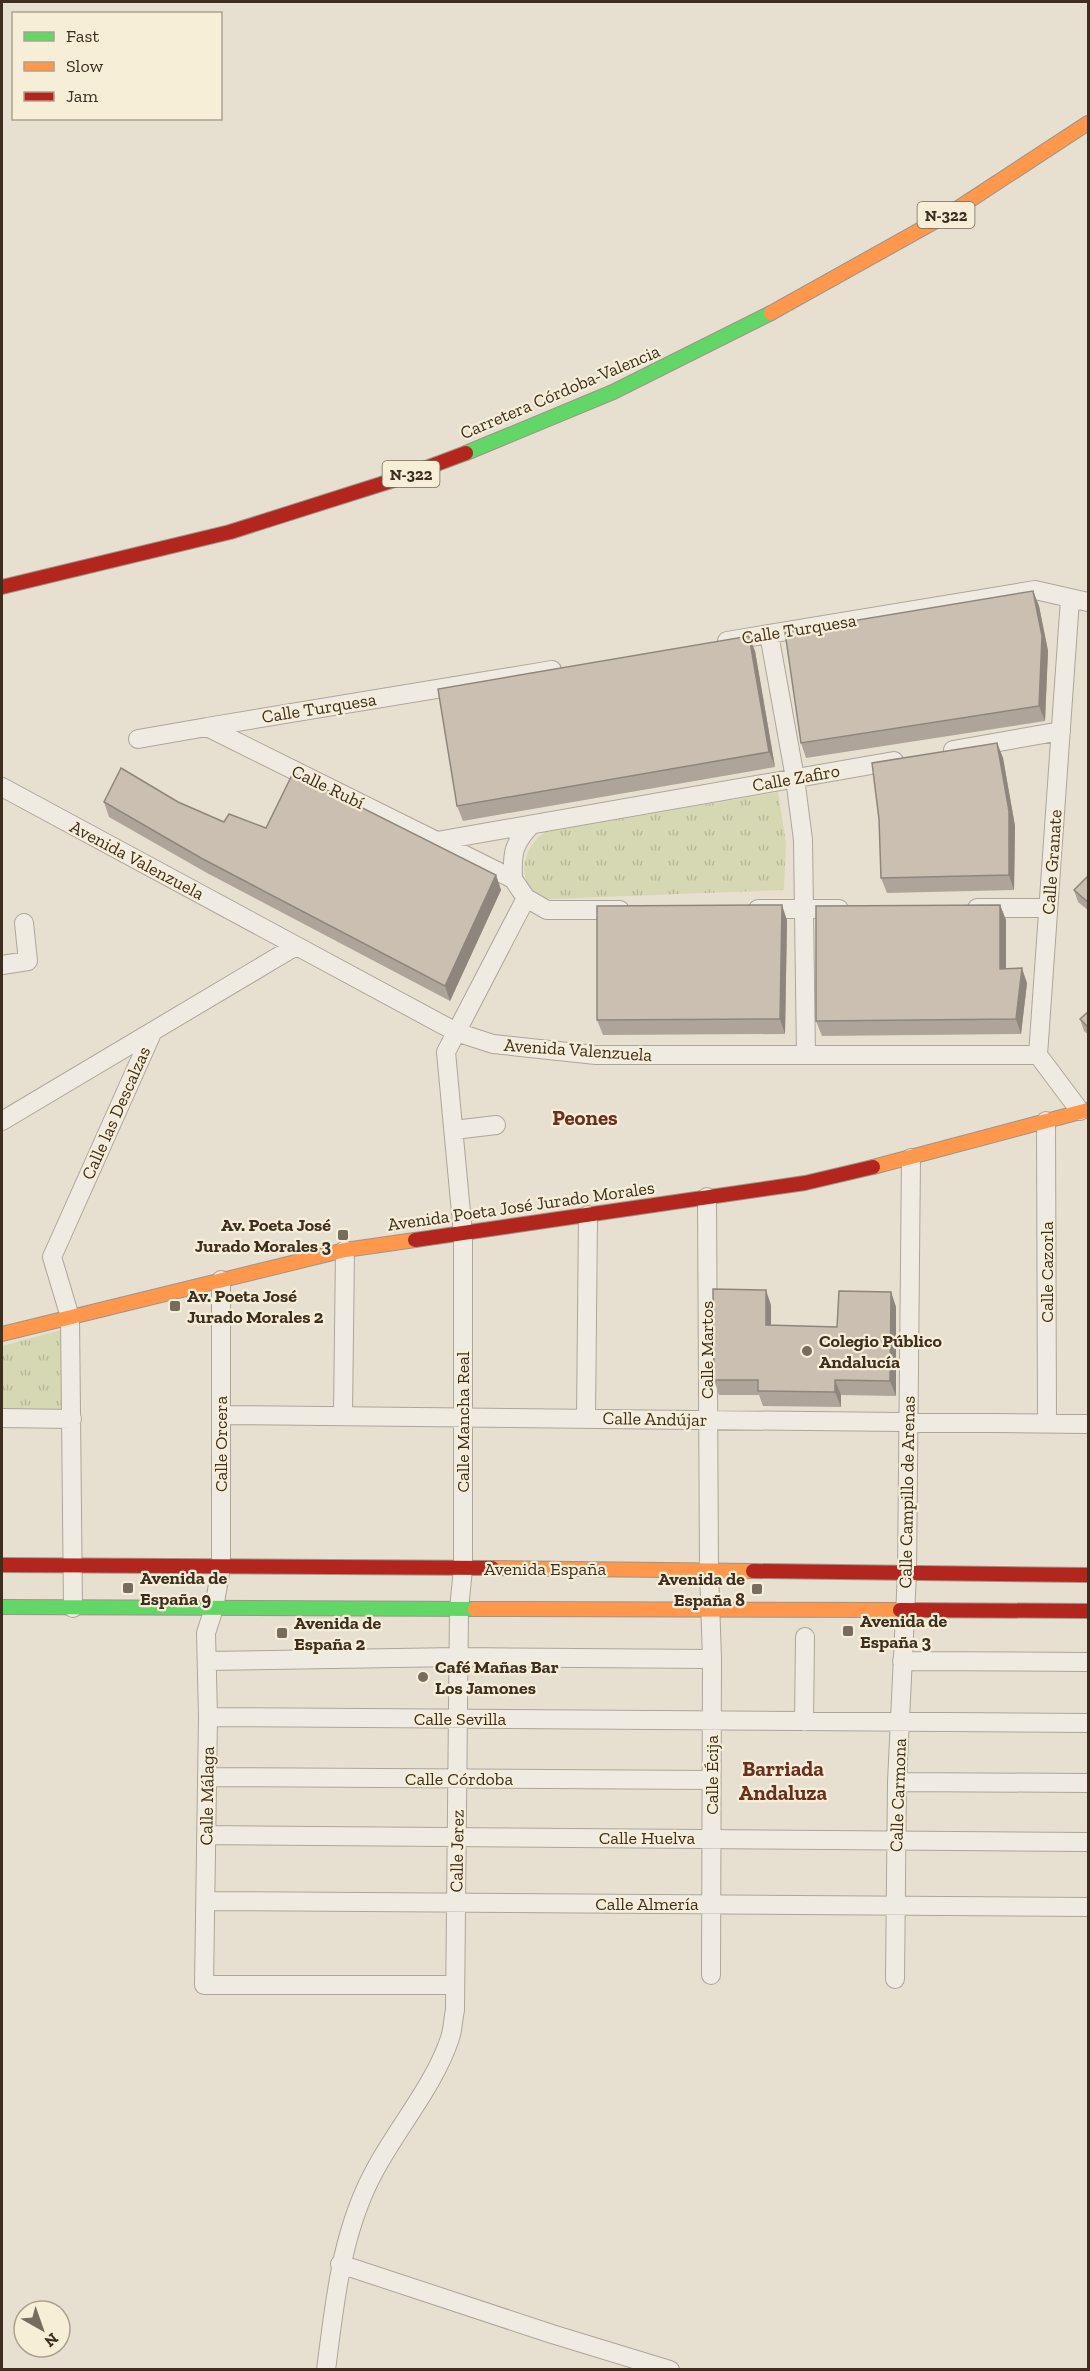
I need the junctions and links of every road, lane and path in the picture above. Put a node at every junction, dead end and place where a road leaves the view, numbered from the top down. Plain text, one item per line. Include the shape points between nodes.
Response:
1 (1089, 123) edge
2 (2, 587) edge
3 (1070, 599) junction
4 (1089, 602) edge
5 (770, 634) junction
6 (711, 644) edge
7 (570, 667) edge
8 (207, 727) junction
9 (1061, 731) junction
10 (138, 739) dead end
11 (934, 754) edge
12 (911, 758) edge
13 (795, 778) junction
14 (2, 787) edge
15 (531, 825) junction
16 (437, 841) junction
17 (513, 879) junction
18 (526, 898) junction
19 (1048, 908) junction
20 (746, 909) edge
21 (805, 909) junction
22 (851, 909) edge
23 (956, 909) edge
24 (641, 910) edge
25 (24, 923) dead end
26 (296, 946) junction
27 (2, 965) edge
28 (153, 1031) junction
29 (456, 1032) junction
30 (806, 1055) junction
31 (1038, 1055) junction
32 (1084, 1111) edge
33 (2, 1121) edge
34 (1046, 1121) junction
35 (496, 1125) dead end
36 (454, 1130) junction
37 (911, 1158) junction
38 (707, 1197) junction
39 (588, 1215) junction
40 (463, 1234) junction
41 (345, 1250) junction
42 (221, 1280) junction
43 (70, 1317) junction
44 (2, 1334) edge
45 (221, 1415) junction
46 (343, 1415) junction
47 (2, 1418) edge
48 (463, 1418) junction
49 (72, 1419) junction
50 (586, 1419) junction
51 (707, 1420) junction
52 (908, 1422) junction
53 (1047, 1423) junction
54 (1089, 1424) edge
55 (2, 1565) edge
56 (73, 1566) junction
57 (221, 1567) junction
58 (464, 1569) junction
59 (709, 1570) junction
60 (907, 1573) junction
61 (1089, 1575) edge
62 (2, 1607) edge
63 (73, 1608) junction
64 (214, 1608) junction
65 (459, 1609) junction
66 (710, 1611) junction
67 (904, 1611) junction
68 (1089, 1611) edge
69 (805, 1637) dead end
70 (459, 1657) junction
71 (712, 1659) junction
72 (207, 1661) junction
73 (902, 1661) junction
74 (1089, 1662) edge
75 (208, 1717) junction
76 (458, 1719) junction
77 (712, 1720) junction
78 (804, 1722) junction
79 (900, 1723) junction
80 (1089, 1723) edge
81 (207, 1777) junction
82 (458, 1779) junction
83 (711, 1780) junction
84 (897, 1782) junction
85 (1089, 1783) edge
86 (206, 1836) junction
87 (457, 1837) junction
88 (711, 1839) junction
89 (896, 1840) junction
90 (1089, 1842) edge
91 (205, 1901) junction
92 (456, 1902) junction
93 (711, 1904) junction
94 (896, 1905) junction
95 (1089, 1907) edge
96 (711, 1975) dead end
97 (895, 1979) dead end
98 (456, 1985) junction
99 (340, 2264) junction
100 (326, 2370) edge
101 (670, 2370) edge

1 - 2 main road, Carretera Córdoba-Valencia / N-322 via 952,212 798,300 613,392 501,440 230,532
3 - 4 street, Calle Turquesa
3 - 5 street, Calle Turquesa via 1035,590
3 - 9 street, Calle Granate
5 - 6 street, Calle Turquesa
5 - 13 street
7 - 8 street, Calle Turquesa
8 - 10 street
8 - 16 street, Calle Rubí
9 - 11 street
9 - 19 street, Calle Granate
12 - 13 street, Calle Zafiro
13 - 15 street, Calle Zafiro
13 - 21 street via 803,840
14 - 26 street, Avenida Valenzuela
15 - 16 street, Calle Zafiro
15 - 17 street via 512,854
16 - 17 street, Calle Rubí
17 - 18 street
18 - 24 street via 547,910
18 - 29 street, Calle Mancha Real
19 - 23 street
19 - 31 street, Calle Granate
20 - 21 street
21 - 22 street
21 - 30 street
25 - 27 street via 28,961
26 - 28 street, Calle las Descalzas
26 - 29 street, Avenida Valenzuela
28 - 33 street
28 - 43 street, Calle las Descalzas via 52,1257
29 - 30 street, Avenida Valenzuela via 493,1044 596,1055
29 - 36 street, Calle Mancha Real via 446,1052
30 - 31 street, Avenida Valenzuela
31 - 32 street
32 - 34 main road, Avenida Poeta José Jurado Morales
34 - 37 main road, Avenida Poeta José Jurado Morales
34 - 53 street, Calle Cazorla
35 - 36 street
36 - 40 street, Calle Mancha Real
37 - 38 main road, Avenida Poeta José Jurado Morales via 804,1183
37 - 52 street, Calle Campillo de Arenas
38 - 39 main road, Avenida Poeta José Jurado Morales
38 - 51 street, Calle Martos
39 - 40 main road, Avenida Poeta José Jurado Morales
39 - 50 street
40 - 41 main road, Avenida Poeta José Jurado Morales
40 - 48 street, Calle Mancha Real
41 - 42 main road, Avenida Poeta José Jurado Morales
41 - 46 street
42 - 43 main road, Avenida Poeta José Jurado Morales
42 - 45 street, Calle Orcera
43 - 44 main road, Avenida Poeta José Jurado Morales
43 - 49 street, Calle las Descalzas
45 - 46 street, Calle Andújar
45 - 57 street, Calle Orcera
46 - 48 street, Calle Andújar
47 - 49 street
48 - 50 street, Calle Andújar
48 - 58 street, Calle Mancha Real
49 - 56 street, Calle las Descalzas
50 - 51 street, Calle Andújar
51 - 52 street, Calle Andújar
51 - 59 street, Calle Martos
52 - 53 street, Calle Andújar
52 - 60 street, Calle Campillo de Arenas
53 - 54 street, Calle Andújar
55 - 56 main road, Avenida España
56 - 57 main road, Avenida España
56 - 63 street, Calle las Descalzas
57 - 58 main road, Avenida España
57 - 64 street, Calle Orcera
58 - 59 main road, Avenida España
58 - 65 street, Calle Mancha Real
59 - 60 main road, Avenida España
59 - 66 street, Calle Martos
60 - 61 main road, Avenida España
60 - 67 street, Calle Campillo de Arenas
62 - 63 main road
63 - 64 main road
64 - 65 main road
64 - 72 street, Calle Málaga via 206,1633
65 - 66 main road
65 - 70 street, Calle Jerez
66 - 67 main road
66 - 71 street, Calle Écija
67 - 68 main road
67 - 73 street, Calle Carmona
69 - 78 street
70 - 71 street
70 - 72 street
70 - 76 street, Calle Jerez
71 - 77 street, Calle Écija
72 - 75 street, Calle Málaga
73 - 74 street
73 - 79 street, Calle Carmona
75 - 76 street, Calle Sevilla
75 - 81 street, Calle Málaga
76 - 77 street, Calle Sevilla
76 - 82 street, Calle Jerez
77 - 78 street, Calle Sevilla
77 - 83 street, Calle Écija
78 - 79 street, Calle Sevilla
79 - 80 street, Calle Sevilla
79 - 84 street, Calle Carmona
81 - 82 street, Calle Córdoba
81 - 86 street, Calle Málaga
82 - 83 street, Calle Córdoba
82 - 87 street, Calle Jerez
83 - 88 street, Calle Écija
84 - 85 street
84 - 89 street, Calle Carmona
86 - 87 street, Calle Huelva
86 - 91 street, Calle Málaga
87 - 88 street, Calle Huelva
87 - 92 street, Calle Jerez
88 - 89 street, Calle Huelva
88 - 93 street, Calle Écija
89 - 90 street, Calle Huelva
89 - 94 street, Calle Carmona
91 - 92 street, Calle Almería
91 - 98 street, Calle Málaga via 204,1985
92 - 93 street, Calle Almería
92 - 98 street, Calle Jerez
93 - 94 street, Calle Almería
93 - 96 street, Calle Écija
94 - 95 street, Calle Almería
94 - 97 street, Calle Carmona
98 - 99 street, Calle Jerez via 451,2036 441,2060 374,2170 355,2213
99 - 100 street, Calle Jerez
99 - 101 street

